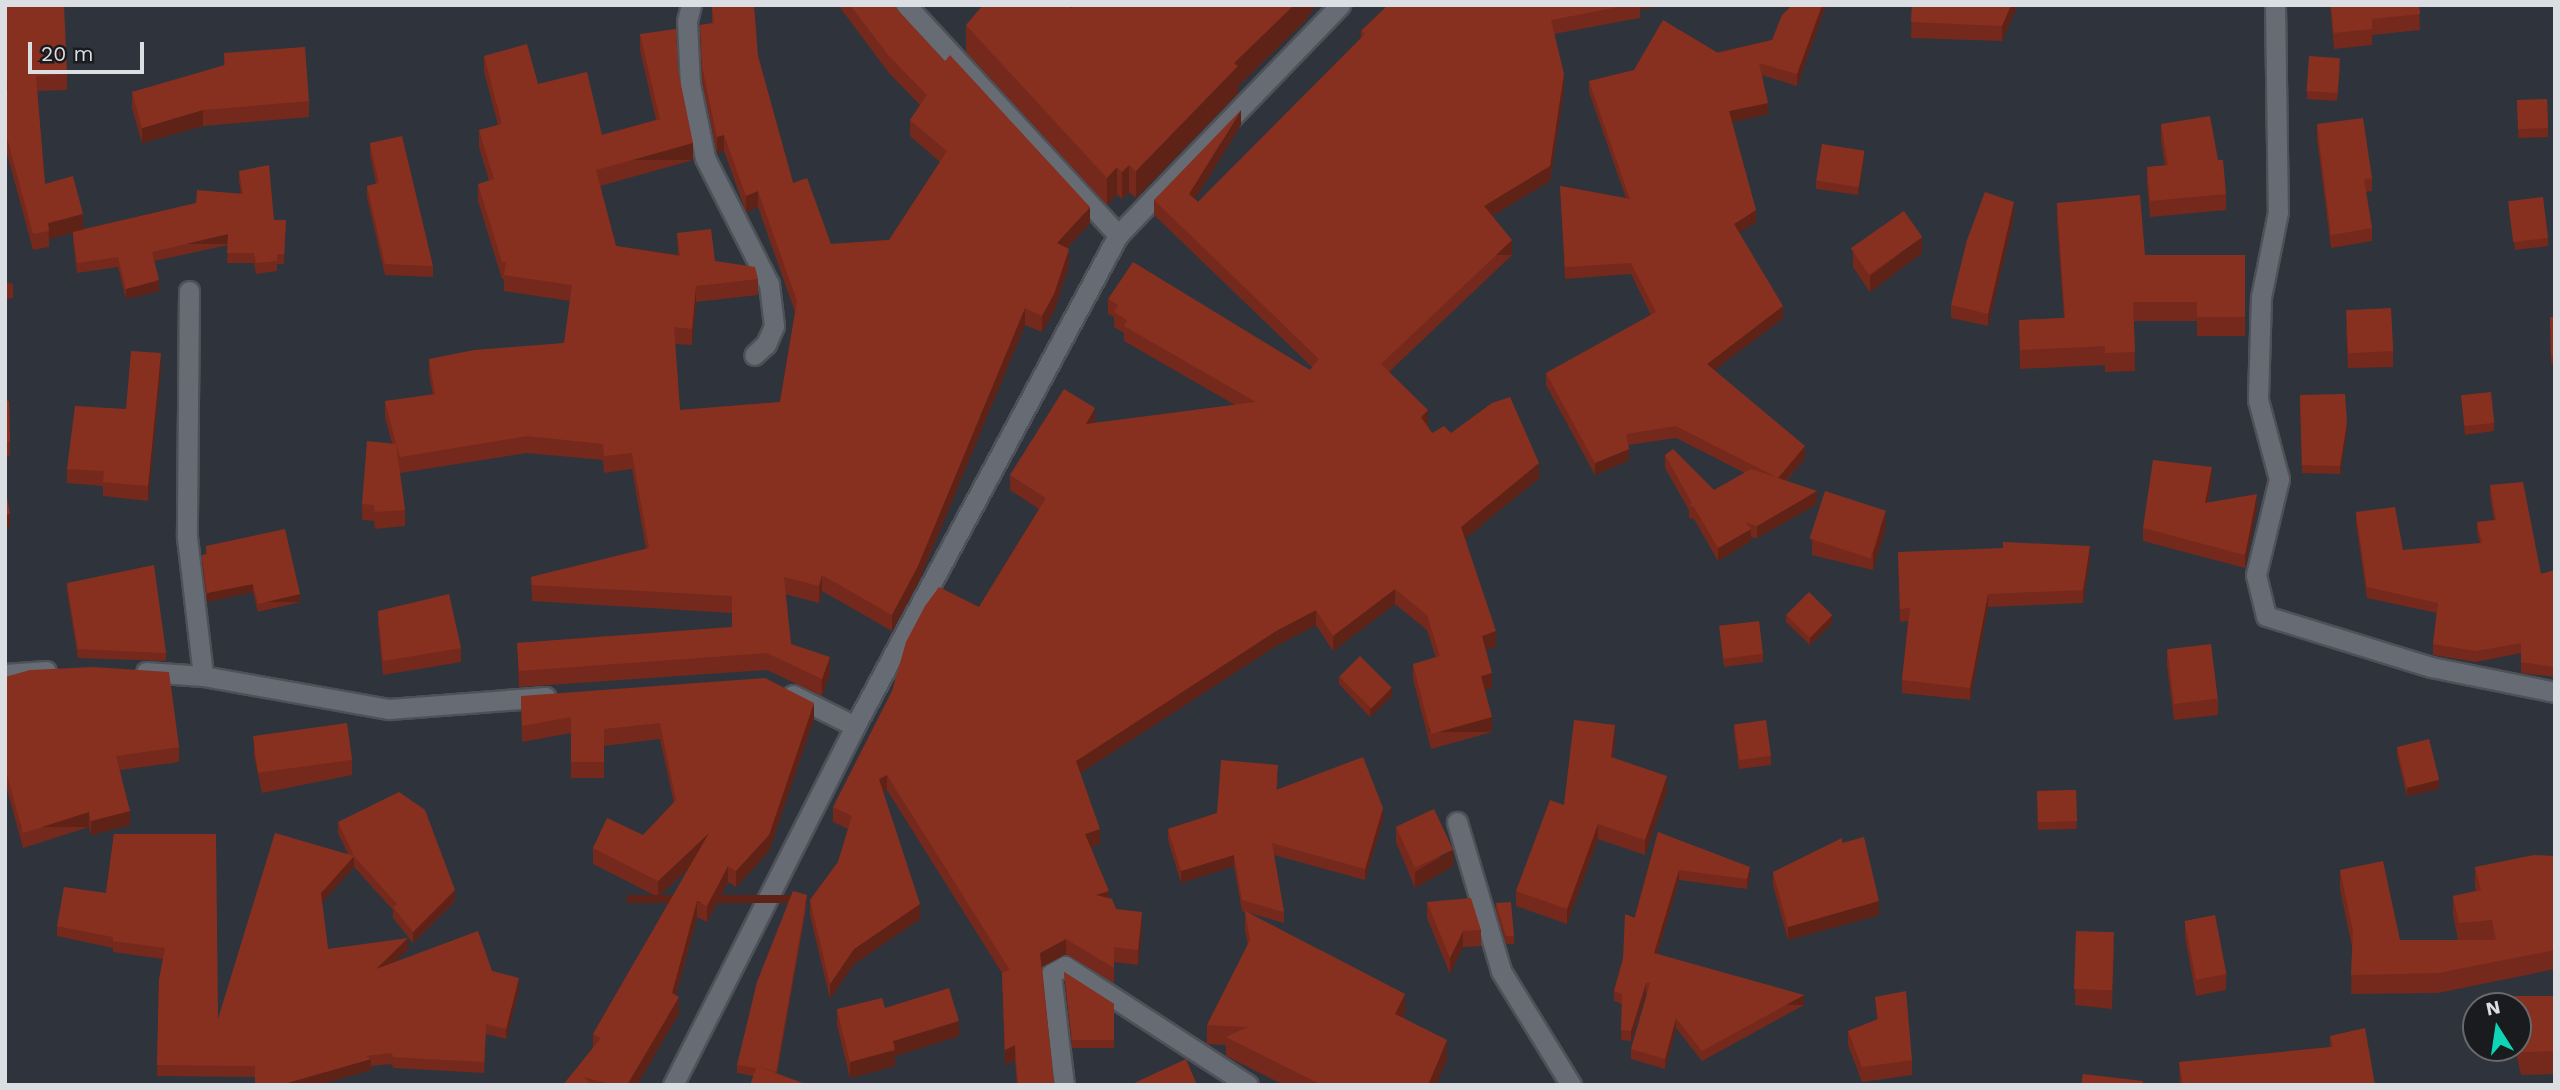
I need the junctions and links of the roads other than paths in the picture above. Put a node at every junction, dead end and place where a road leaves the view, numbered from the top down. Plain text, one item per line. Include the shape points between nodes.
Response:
1 (691, 5) edge
2 (906, 5) edge
3 (1340, 5) edge
4 (2275, 5) edge
5 (1118, 235) junction
6 (189, 291) dead end
7 (754, 355) dead end
8 (70, 670) edge
9 (121, 671) edge
10 (5, 674) edge
11 (203, 676) junction
12 (780, 688) edge
13 (2555, 692) edge
14 (564, 696) edge
15 (855, 726) junction
16 (1457, 822) dead end
17 (673, 1085) edge
18 (1065, 1085) edge
19 (1248, 1085) edge
20 (1571, 1085) edge

1 - 7 street via 687,21 690,84 705,158 769,284 774,326 766,344
2 - 5 street
3 - 5 street
4 - 13 street via 2278,212 2261,297 2258,400 2279,479 2256,575 2266,616 2431,667
5 - 15 street
6 - 11 street via 187,537
8 - 10 street
9 - 11 street
11 - 14 street via 388,709
12 - 15 street
15 - 17 street
16 - 20 street via 1501,971
18 - 19 street via 1051,974 1065,966

